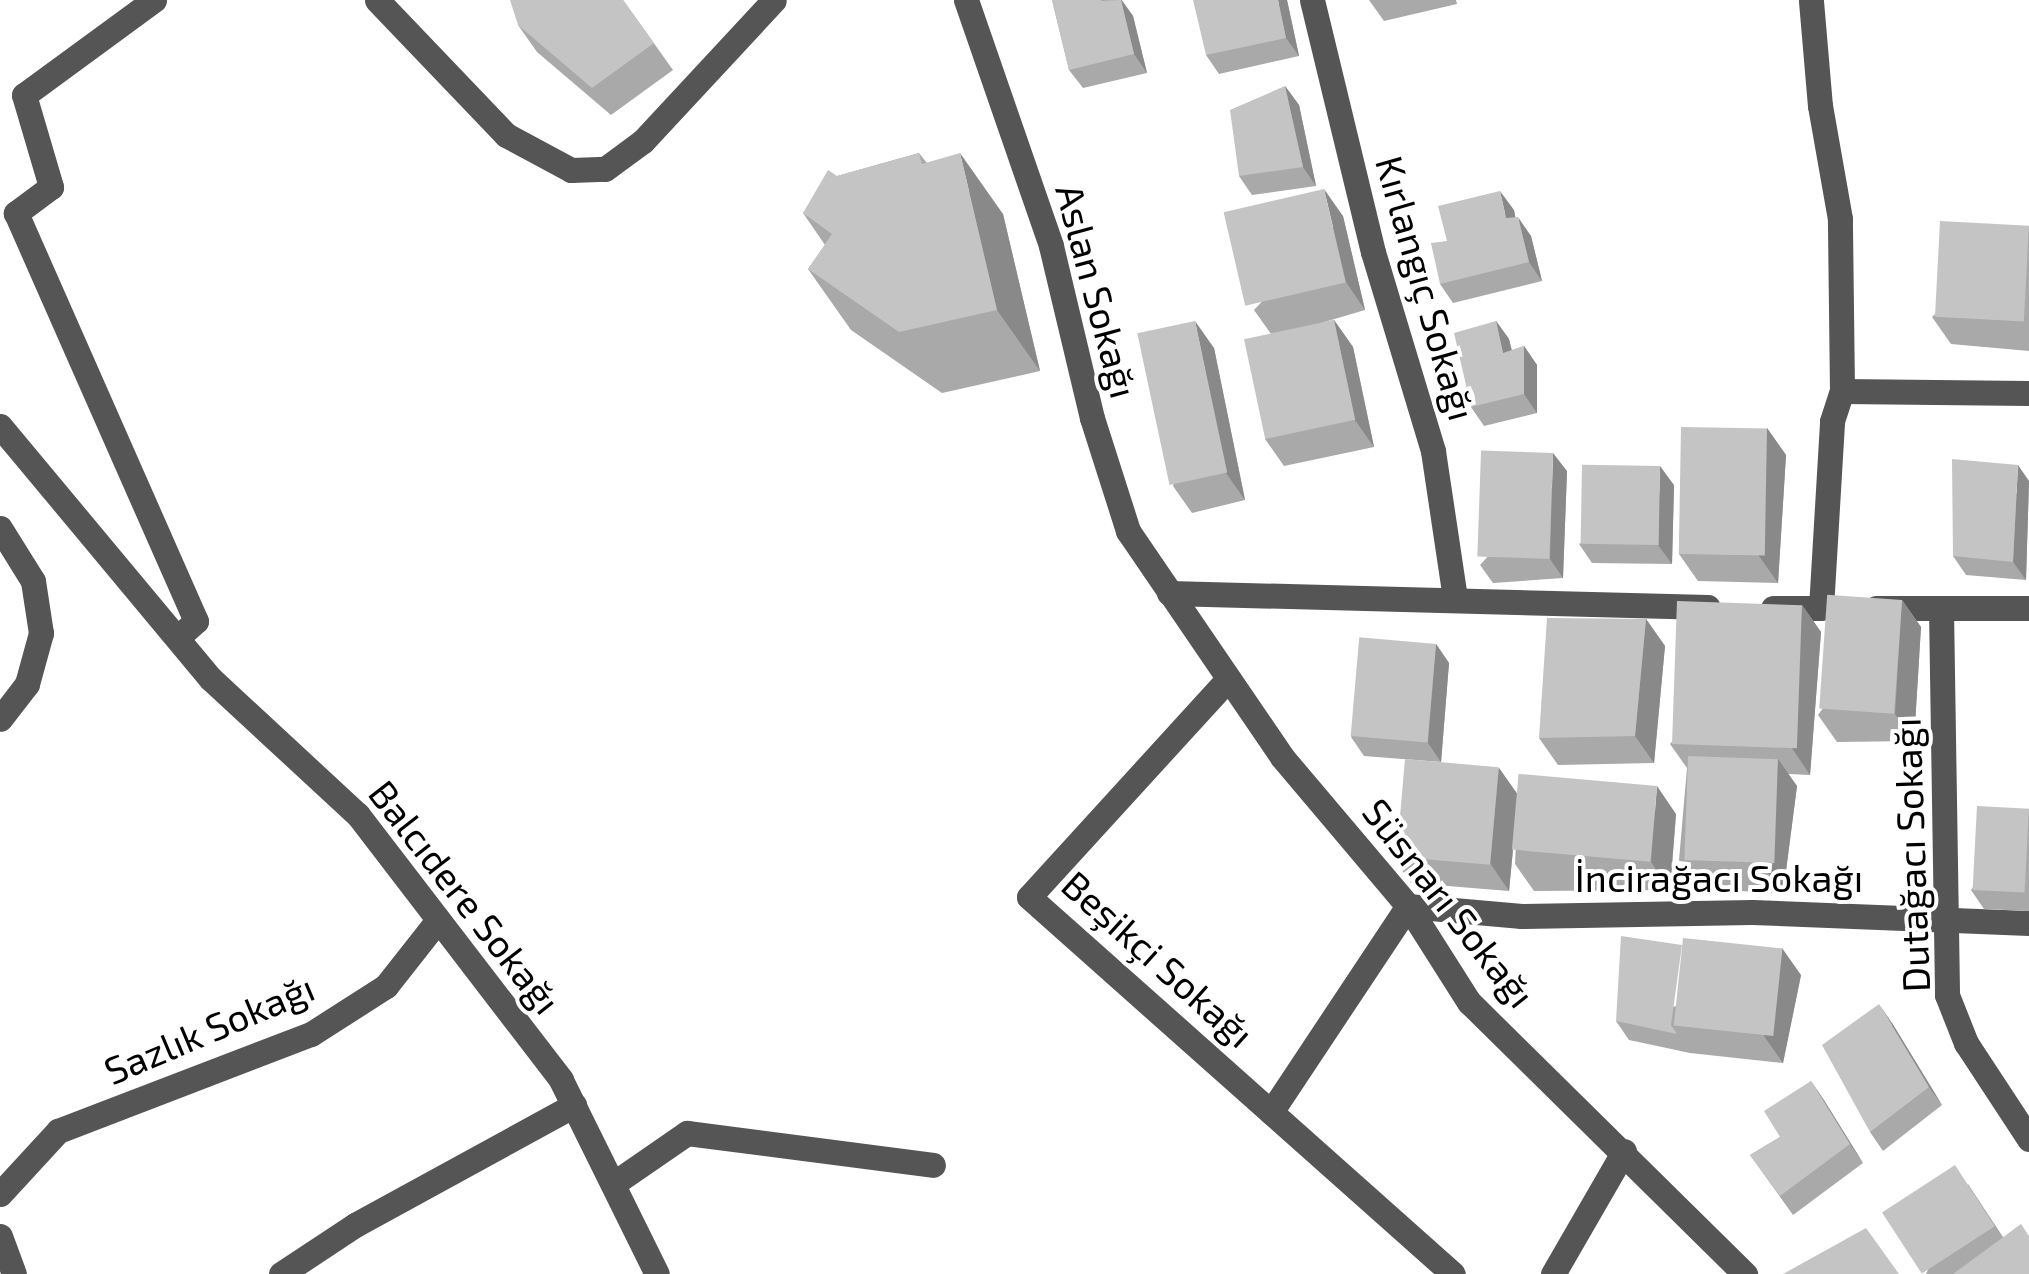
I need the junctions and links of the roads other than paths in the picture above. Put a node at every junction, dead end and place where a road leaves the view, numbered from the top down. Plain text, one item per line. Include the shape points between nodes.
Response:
1 (154, 0) edge
2 (377, 0) edge
3 (966, 0) edge
4 (1312, 0) edge
5 (1811, 0) edge
6 (767, 3) edge
7 (1842, 391) junction
8 (2029, 393) edge
9 (0, 426) edge
10 (0, 528) edge
11 (1169, 593) junction
12 (1455, 598) junction
13 (1821, 608) junction
14 (2029, 608) edge
15 (1942, 609) junction
16 (177, 638) junction
17 (1228, 679) junction
18 (0, 718) edge
19 (1408, 906) junction
20 (1947, 919) junction
21 (438, 920) junction
22 (2029, 922) edge
23 (574, 1106) junction
24 (1271, 1112) junction
25 (2029, 1139) edge
26 (1624, 1151) junction
27 (933, 1165) dead end
28 (613, 1184) junction
29 (0, 1194) edge
30 (0, 1236) edge
31 (14, 1274) edge
32 (281, 1274) edge
33 (657, 1274) edge
34 (1453, 1274) edge
35 (1553, 1274) edge
36 (1744, 1274) edge

1 - 16 street via 24,94 50,188 16,213 196,621
2 - 6 street via 506,135 571,170 605,168 643,142
3 - 11 street, Aslan Sokağı via 1051,246 1092,418 1128,532
4 - 12 street, Kırlangıç Sokağı via 1373,252 1433,451
5 - 7 street via 1840,220
7 - 8 street
7 - 13 street via 1832,421
9 - 16 street, Balcıdere Sokağı
10 - 18 street via 33,581 40,632 27,684
11 - 12 street
11 - 17 street, Süsnarı Sokağı
12 - 13 street via 1520,607
13 - 15 street
14 - 15 street
15 - 20 street, Dutağacı Sokağı
16 - 21 street, Balcıdere Sokağı via 211,679 358,815
17 - 19 street, Süsnarı Sokağı via 1282,757
17 - 24 street, Beşikçi Sokağı via 1028,896
19 - 20 street, İncirağacı Sokağı via 1522,916 1752,912
19 - 24 street
19 - 26 street, Süsnarı Sokağı via 1469,1002
20 - 22 street, İncirağacı Sokağı
20 - 25 street, Dutağacı Sokağı via 1947,995 1966,1043
21 - 23 street, Balcıdere Sokağı
21 - 29 street, Sazlık Sokağı via 386,986 311,1034 58,1131
23 - 28 street, Balcıdere Sokağı
23 - 32 street via 355,1225
24 - 34 street, Beşikçi Sokağı
26 - 35 street
26 - 36 street, Süsnarı Sokağı
27 - 28 street via 687,1133
28 - 33 street, Balcıdere Sokağı
30 - 31 street

